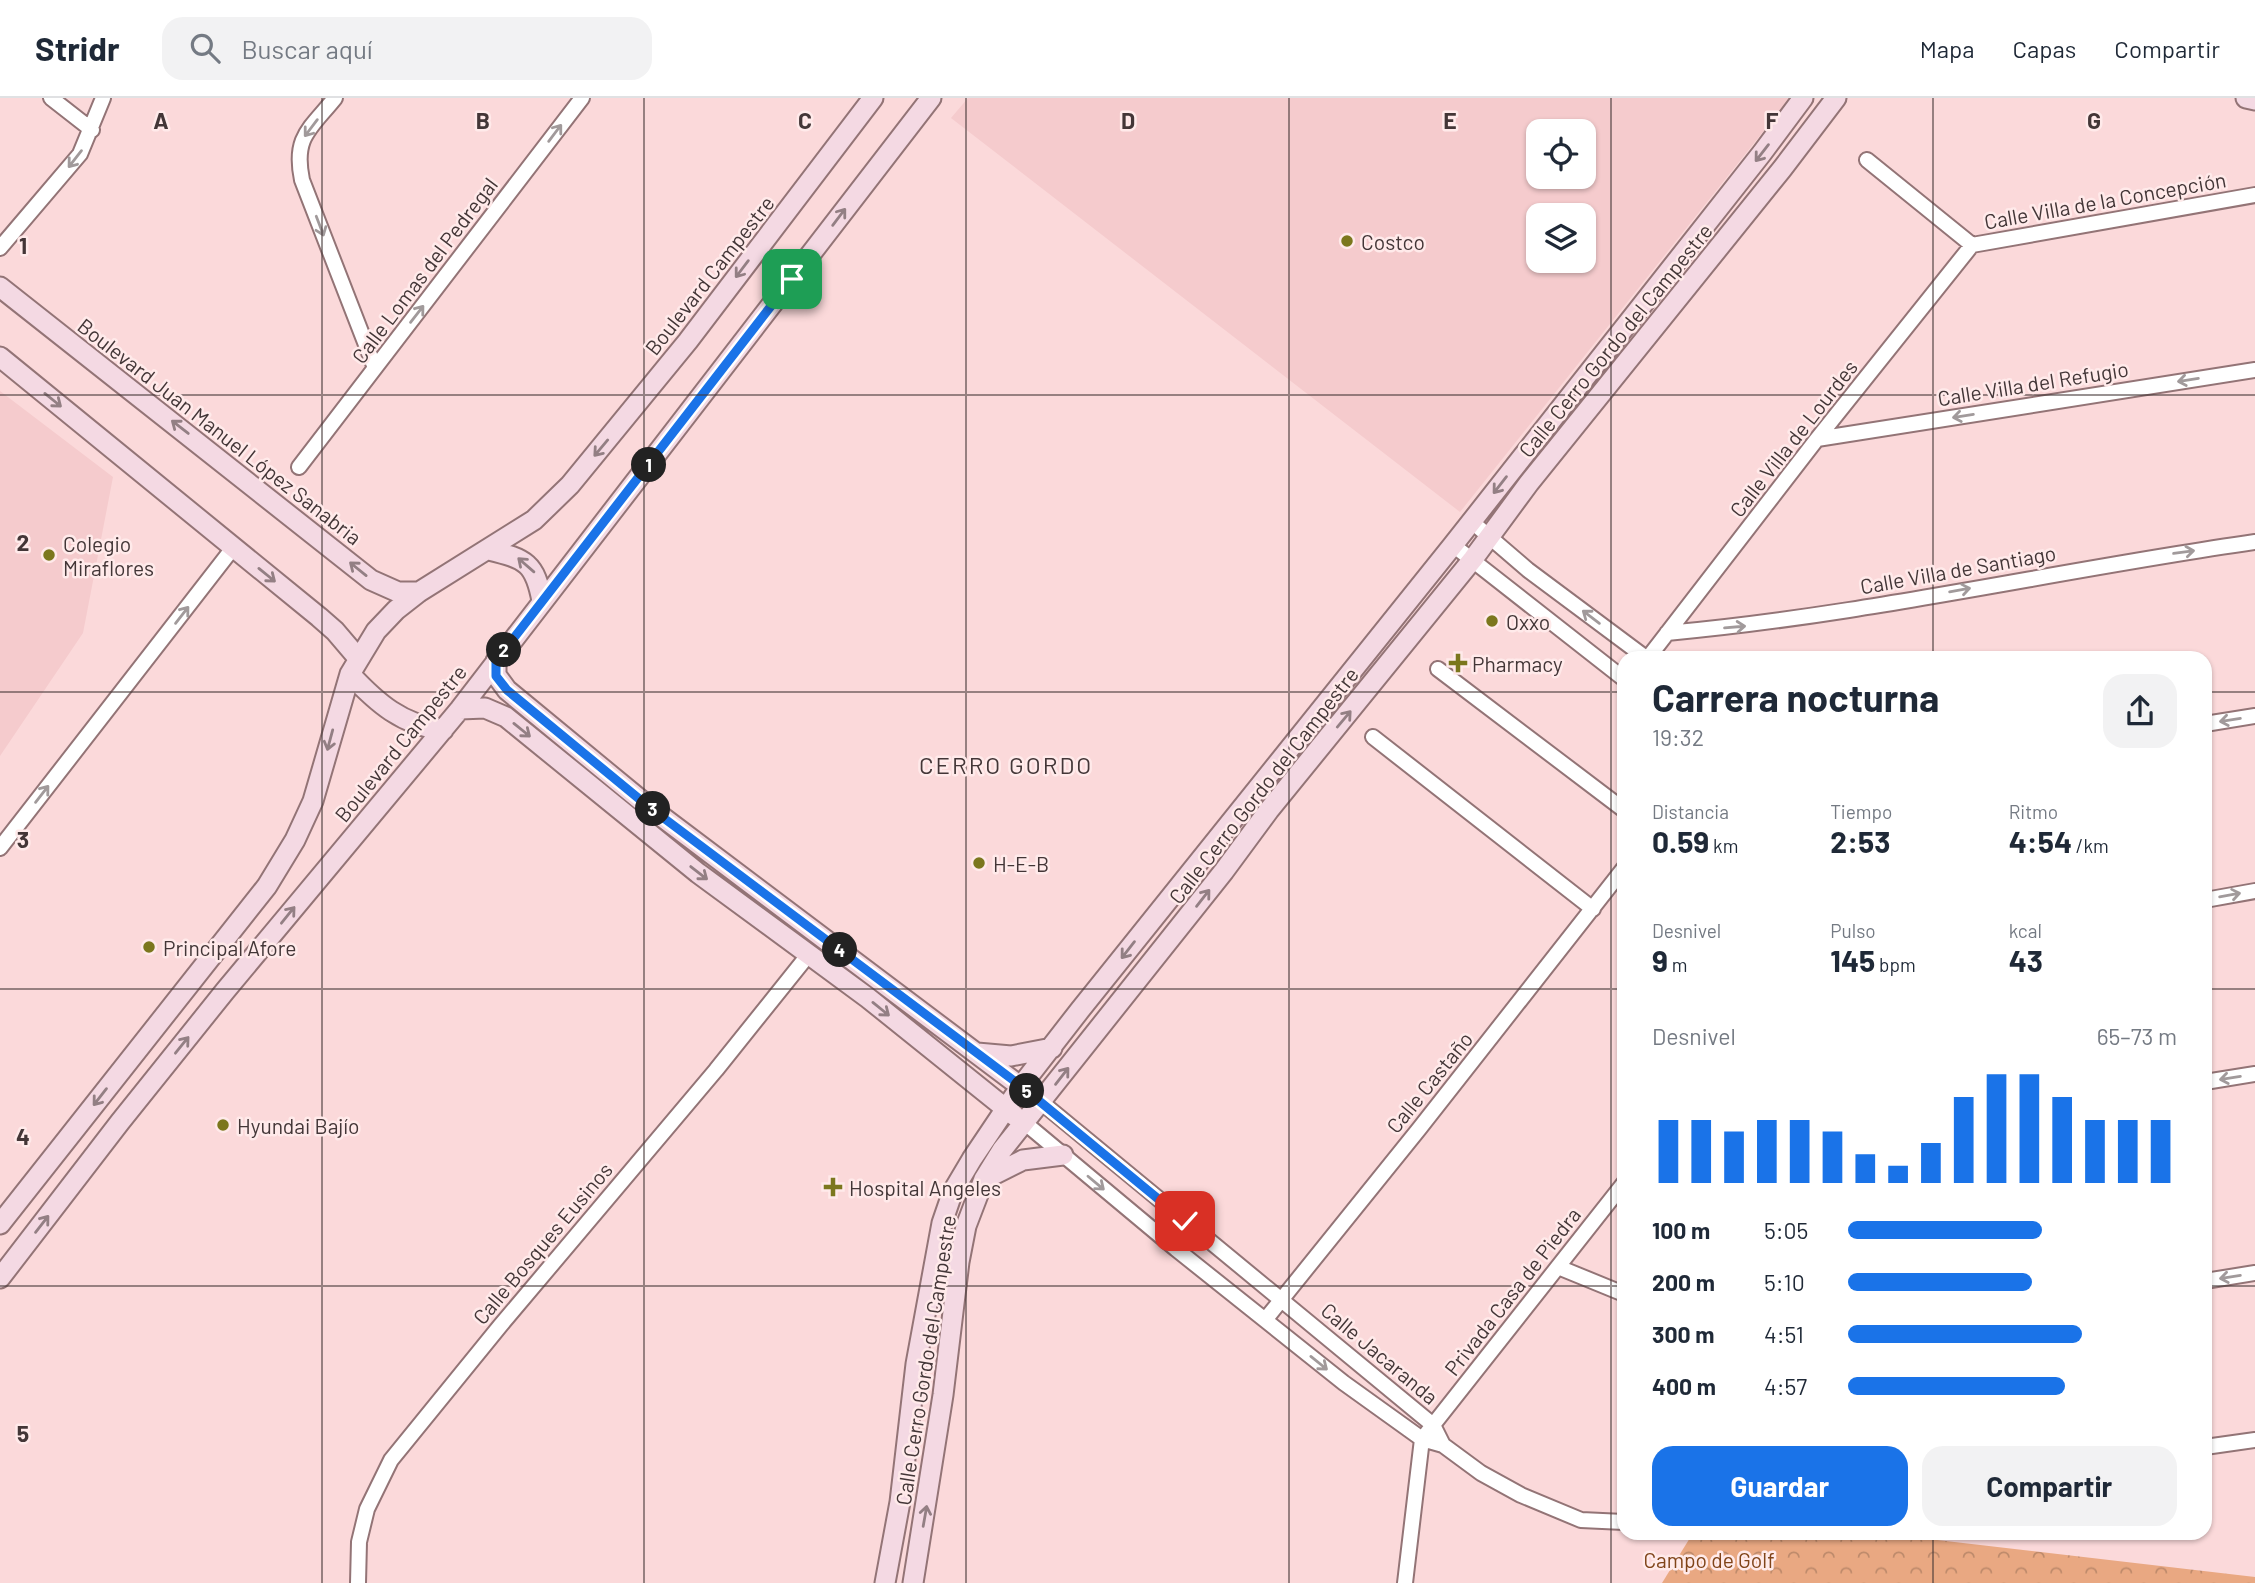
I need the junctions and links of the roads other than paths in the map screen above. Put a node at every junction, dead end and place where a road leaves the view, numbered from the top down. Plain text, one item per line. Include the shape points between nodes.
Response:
1 (51, 98) edge
2 (103, 98) edge
3 (335, 98) edge
4 (582, 98) edge
5 (873, 98) edge
6 (931, 98) edge
7 (1802, 98) edge
8 (1836, 98) edge
9 (2246, 98) edge
10 (2255, 100) edge
11 (92, 130) junction
12 (1867, 160) dead end
13 (2255, 195) edge
14 (1972, 245) junction
15 (0, 248) edge
16 (0, 287) edge
17 (0, 357) edge
18 (375, 368) junction
19 (2255, 370) edge
20 (1817, 439) junction
21 (299, 467) dead end
22 (1471, 521) junction
23 (1490, 537) junction
24 (2255, 542) edge
25 (1453, 545) junction
26 (233, 548) junction
27 (489, 550) junction
28 (1473, 559) junction
29 (419, 592) junction
30 (542, 601) junction
31 (1667, 633) junction
32 (1638, 651) edge
33 (1653, 651) edge
34 (496, 661) junction
35 (354, 666) junction
36 (1438, 668) dead end
37 (1617, 674) edge
38 (460, 709) junction
39 (2255, 716) edge
40 (2212, 723) edge
41 (443, 730) junction
42 (1373, 737) dead end
43 (1617, 805) edge
44 (0, 848) edge
45 (1617, 877) edge
46 (2255, 891) edge
47 (2212, 899) edge
48 (1593, 909) junction
49 (809, 954) junction
50 (188, 986) junction
51 (213, 1006) junction
52 (1052, 1048) junction
53 (976, 1053) junction
54 (2255, 1074) edge
55 (2212, 1081) edge
56 (1021, 1086) junction
57 (1041, 1102) junction
58 (1005, 1109) junction
59 (1025, 1123) junction
60 (1063, 1156) junction
61 (984, 1179) junction
62 (1617, 1192) edge
63 (0, 1224) edge
64 (1558, 1267) junction
65 (2255, 1273) edge
66 (0, 1278) edge
67 (2212, 1280) edge
68 (1617, 1291) edge
69 (1282, 1299) junction
70 (1265, 1320) junction
71 (1433, 1425) junction
72 (1422, 1439) junction
73 (2255, 1440) edge
74 (1443, 1445) junction
75 (2212, 1446) edge
76 (1617, 1522) edge
77 (358, 1583) edge
78 (885, 1583) edge
79 (913, 1583) edge
80 (1405, 1583) edge

1 - 11 street
2 - 11 street
3 -> 18 street via 305,135 298,162
18 -> 4 street, Calle Lomas del Pedregal
5 -> 27 street, Boulevard Campestre via 688,341 570,485 534,520
30 -> 6 street, Boulevard Campestre
7 -> 22 street, Calle Cerro Gordo del Campestre
8 - 23 street, Calle Cerro Gordo del Campestre
9 - 10 street
11 -> 15 street via 80,154
12 - 14 street, Calle Villa de la Concepción
13 - 14 street, Calle Villa de la Concepción
14 - 20 street, Calle Villa de Lourdes
29 -> 16 street, Boulevard Juan Manuel López Sanabria via 398,592 371,580
17 -> 26 street
18 - 21 street, Calle Lomas del Pedregal
19 -> 20 street, Calle Villa del Refugio
20 - 31 street, Calle Villa de Lourdes
22 - 23 street
22 - 25 street, Calle Cerro Gordo del Campestre
23 - 28 street, Calle Cerro Gordo del Campestre
32 -> 23 street
31 -> 24 street, Calle Villa de Santiago via 1757,625
25 - 28 street
25 -> 52 street, Calle Cerro Gordo del Campestre
26 -> 35 street via 335,631
44 -> 26 street
27 - 29 street, Boulevard Campestre
30 -> 27 street via 538,580 528,563
28 - 37 street
57 -> 28 street, Calle Cerro Gordo del Campestre
29 - 35 street, Boulevard Campestre via 376,631
30 - 34 street, Boulevard Campestre
31 - 33 street, Calle Villa de Lourdes
34 - 38 street, Boulevard Campestre
34 - 53 street via 496,676 507,690 639,798
35 - 41 street via 380,704 403,719
35 -> 50 street, Boulevard Campestre via 313,801 295,840 267,886
36 - 43 street
38 - 41 street, Boulevard Campestre
38 -> 49 street via 485,708 506,717 698,873
39 -> 40 street
51 -> 41 street, Boulevard Campestre
42 - 48 street
45 - 48 street, Calle Castaño
47 -> 46 street
48 - 69 street, Calle Castaño
49 -> 58 street
49 - 77 street, Calle Bosques Eusinos via 391,1460 368,1509 359,1542
50 - 51 street
50 -> 63 street, Boulevard Campestre
66 -> 51 street, Boulevard Campestre
52 - 53 street via 1011,1056
52 - 56 street, Calle Cerro Gordo del Campestre
53 - 56 street
54 -> 55 street
56 - 57 street
56 - 58 street, Calle Cerro Gordo del Campestre
57 - 59 street, Calle Cerro Gordo del Campestre
57 - 69 street
58 - 59 street
58 - 78 street, Calle Cerro Gordo del Campestre via 953,1191 942,1223 916,1364
59 - 60 street
59 - 61 street, Calle Cerro Gordo del Campestre
60 - 61 street via 1023,1160
60 -> 70 street
79 -> 61 street, Calle Cerro Gordo del Campestre via 965,1226
62 - 64 street, Privada Casa de Piedra
64 - 68 street
64 - 71 street, Privada Casa de Piedra
65 -> 67 street
69 - 70 street, Calle Castaño
69 - 71 street, Calle Jacaranda
70 -> 72 street, Calle Jacaranda
71 - 72 street, Privada Casa de Piedra
71 - 74 street, Calle Jacaranda
72 - 74 street, Calle Jacaranda
72 - 80 street
73 - 75 street
74 - 76 street, Calle Jacaranda via 1521,1495 1581,1520

